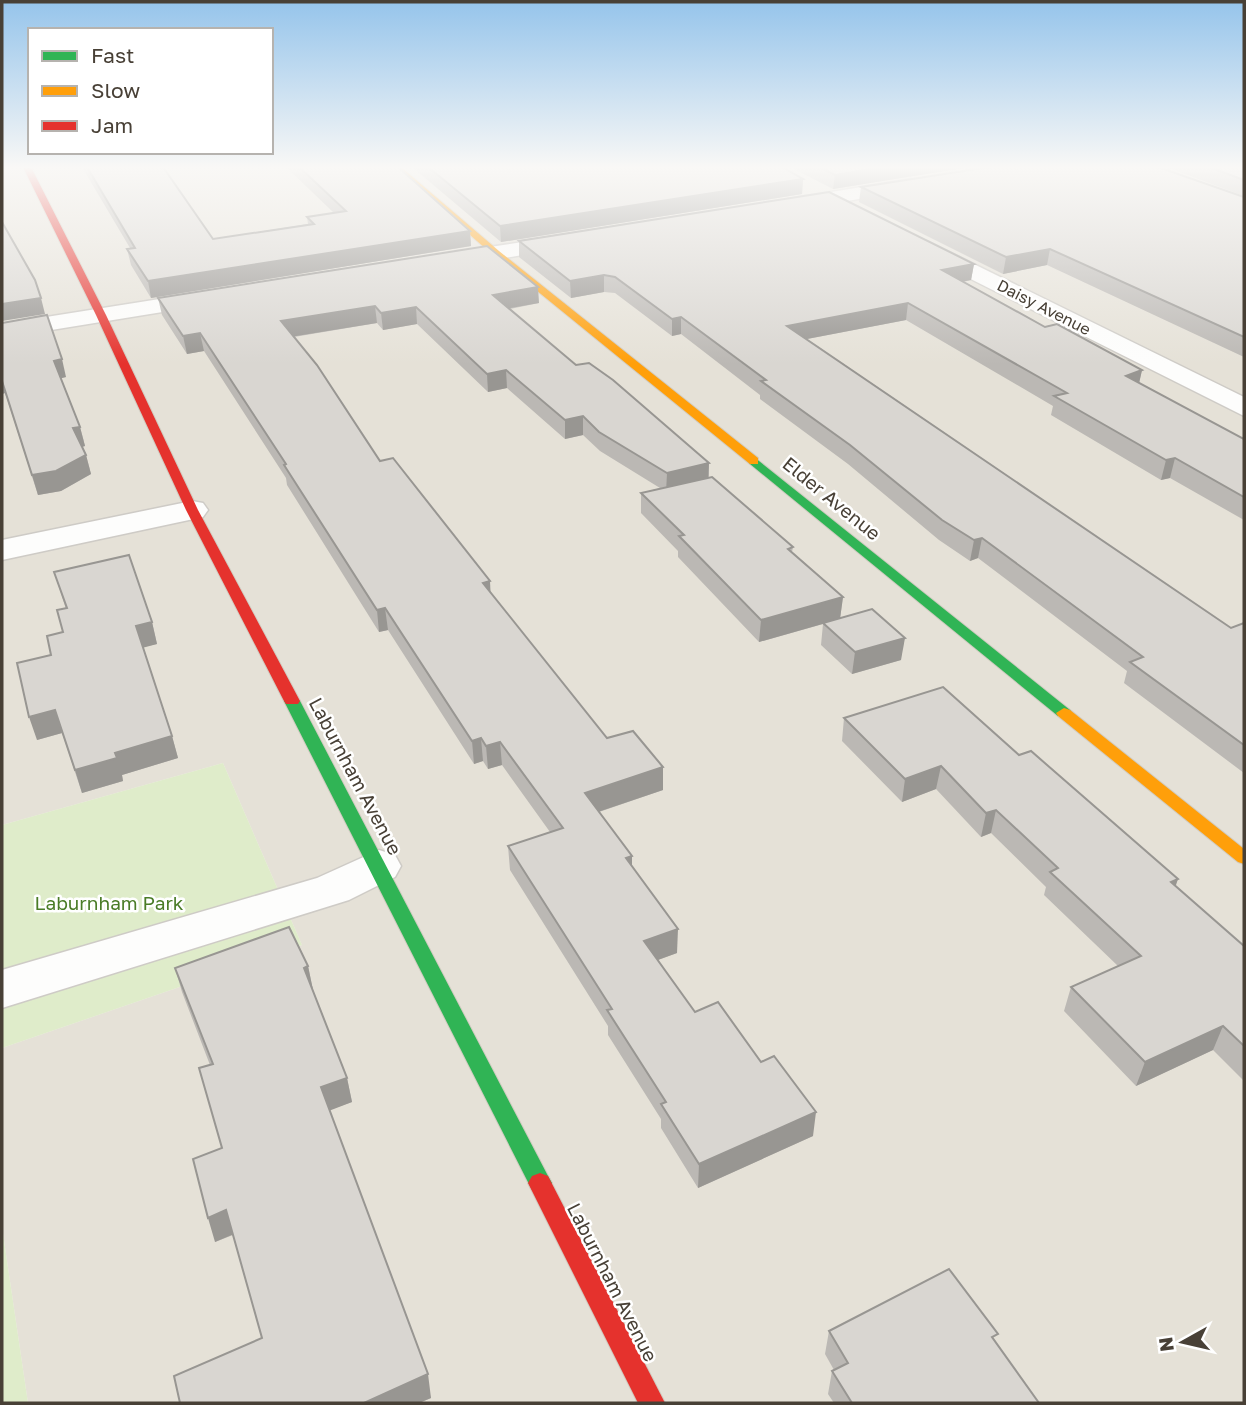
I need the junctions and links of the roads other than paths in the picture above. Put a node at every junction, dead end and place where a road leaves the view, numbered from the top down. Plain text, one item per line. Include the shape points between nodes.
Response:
1 (59, 233) edge
2 (472, 233) edge
3 (906, 237) edge
4 (590, 238) edge
5 (496, 253) junction
6 (428, 264) edge
7 (237, 294) edge
8 (101, 315) junction
9 (2, 331) edge
10 (1243, 406) edge
11 (192, 510) junction
12 (2, 550) edge
13 (1244, 859) edge
14 (379, 866) junction
15 (2, 989) edge
16 (652, 1403) edge

1 - 8 street, Laburnham Avenue
2 - 5 street, Elder Avenue
3 - 10 street, Daisy Avenue
4 - 5 street
5 - 6 street
5 - 13 street, Elder Avenue
7 - 8 street
8 - 9 street
8 - 11 street, Laburnham Avenue
11 - 12 street
11 - 14 street, Laburnham Avenue
14 - 15 street via 333,889
14 - 16 street, Laburnham Avenue

